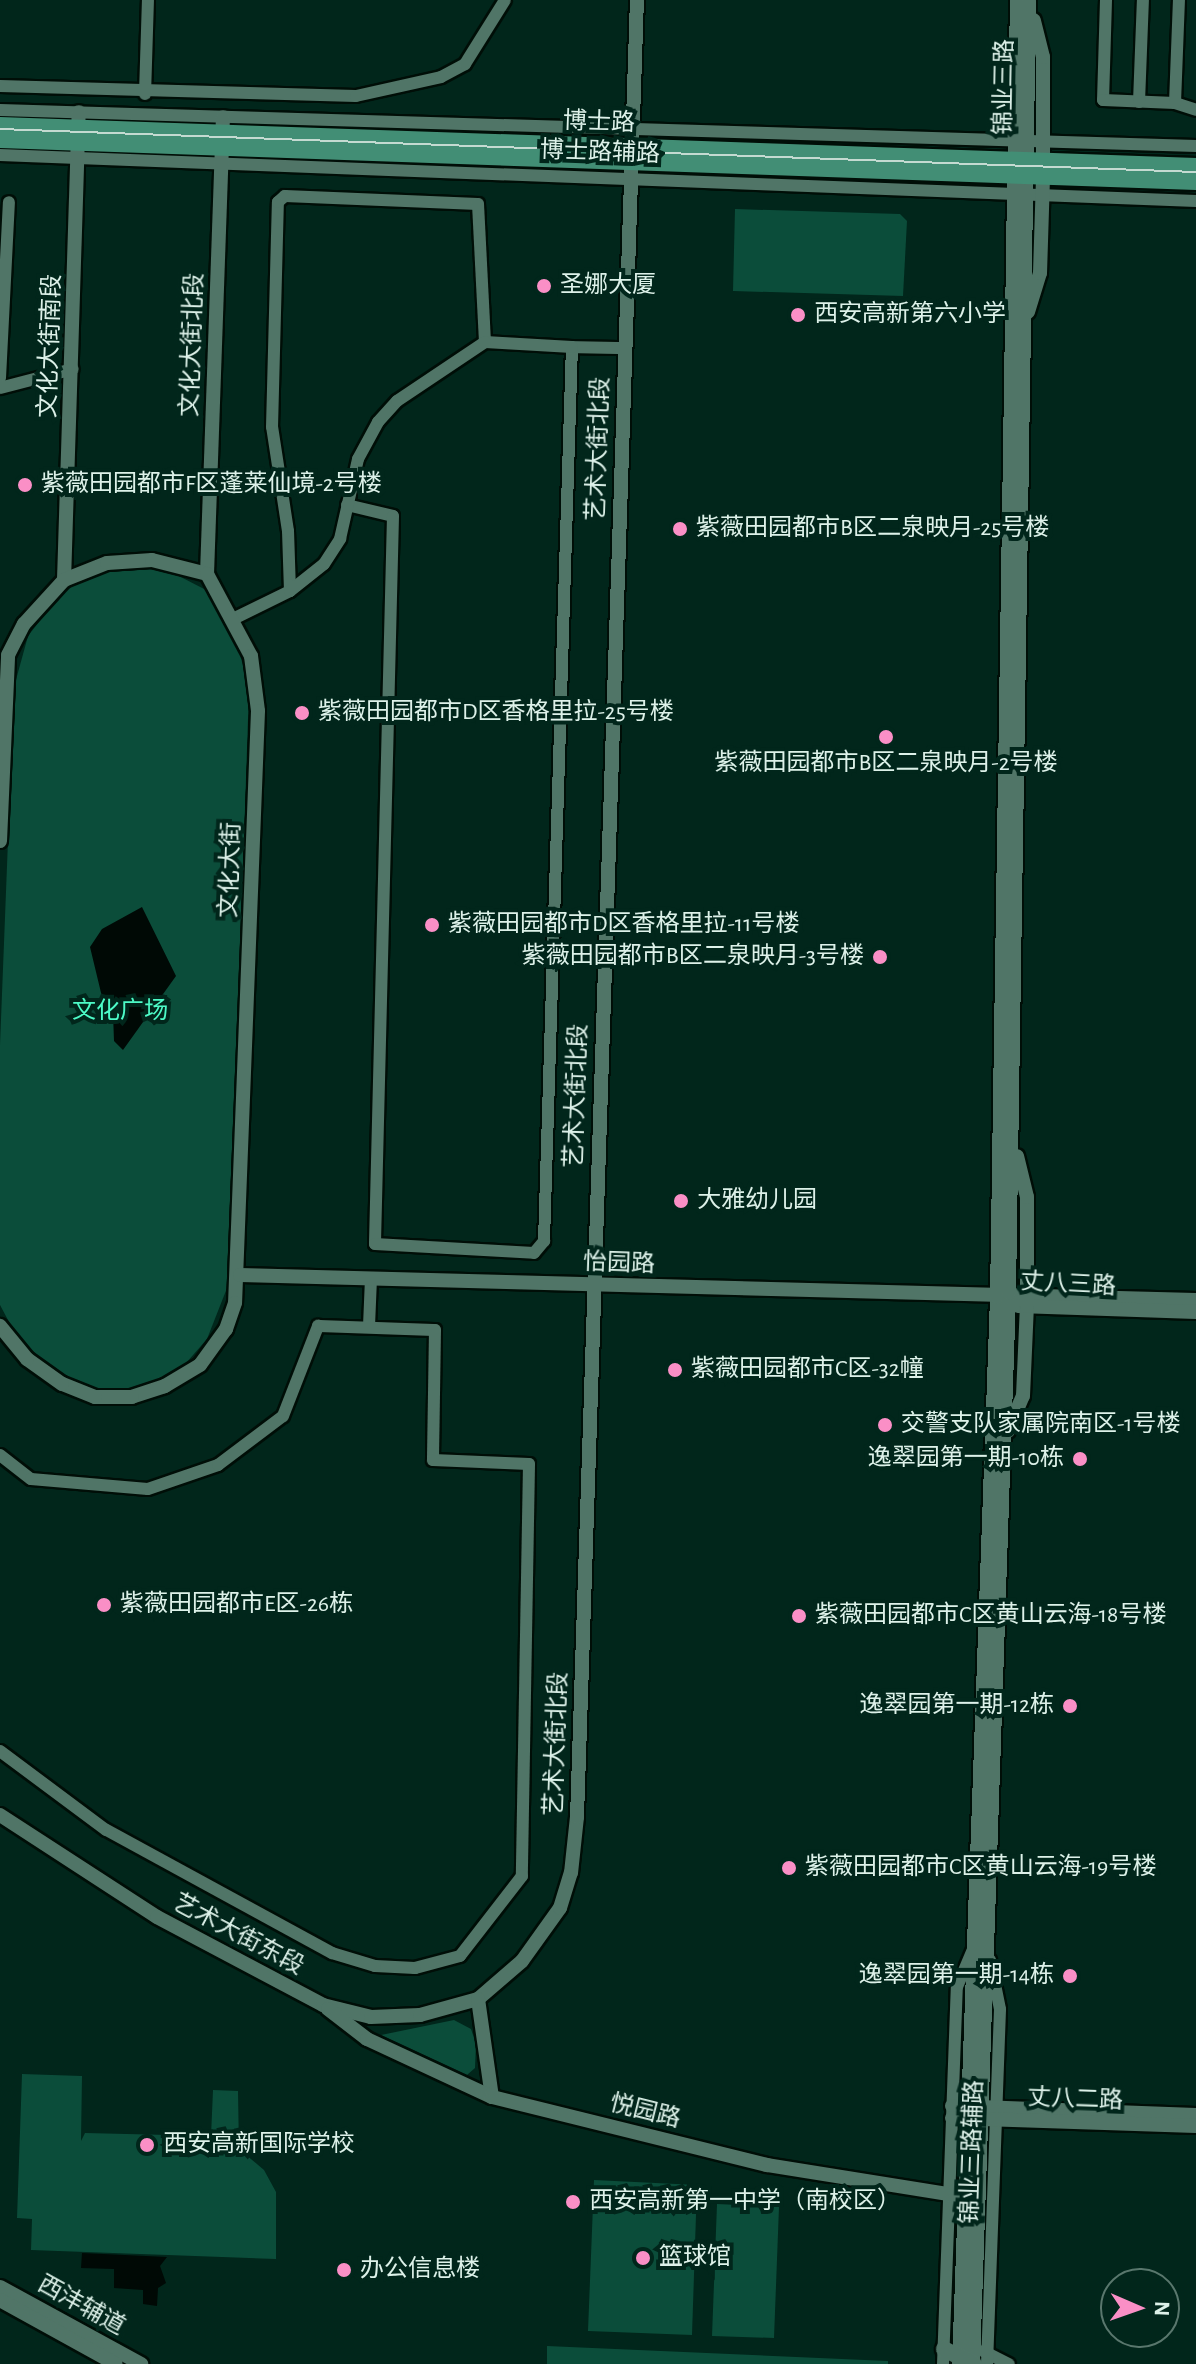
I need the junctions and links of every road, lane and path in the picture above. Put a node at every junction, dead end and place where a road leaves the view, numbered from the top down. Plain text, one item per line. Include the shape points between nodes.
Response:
1 (148, 0) edge
2 (505, 0) edge
3 (637, 0) edge
4 (1017, 0) edge
5 (1029, 0) edge
6 (1106, 0) edge
7 (1143, 0) edge
8 (1179, 0) edge
9 (0, 86) edge
10 (145, 94) junction
11 (1139, 102) junction
12 (1175, 103) junction
13 (0, 110) edge
14 (1196, 110) edge
15 (0, 126) edge
16 (79, 135) junction
17 (0, 139) edge
18 (223, 140) junction
19 (1196, 146) edge
20 (632, 154) junction
21 (0, 155) edge
22 (1026, 165) junction
23 (1196, 167) edge
24 (1196, 181) edge
25 (1043, 198) junction
26 (1196, 201) edge
27 (9, 202) dead end
28 (1023, 330) junction
29 (485, 342) junction
30 (572, 347) junction
31 (625, 348) junction
32 (73, 369) junction
33 (0, 378) edge
34 (0, 388) edge
35 (347, 505) junction
36 (207, 574) junction
37 (64, 580) junction
38 (290, 591) junction
39 (235, 618) junction
40 (1, 772) edge
41 (0, 841) edge
42 (1012, 1137) junction
43 (240, 1275) junction
44 (371, 1279) junction
45 (593, 1285) junction
46 (1005, 1298) junction
47 (1026, 1300) junction
48 (1196, 1300) edge
49 (1196, 1312) edge
50 (0, 1326) edge
51 (369, 1326) junction
52 (1004, 1439) junction
53 (0, 1455) edge
54 (0, 1751) edge
55 (0, 1815) edge
56 (980, 1946) junction
57 (478, 1999) junction
58 (323, 2005) junction
59 (492, 2097) junction
60 (952, 2112) junction
61 (974, 2112) junction
62 (997, 2113) junction
63 (1196, 2115) edge
64 (1196, 2126) edge
65 (964, 2196) junction
66 (0, 2287) edge
67 (0, 2300) edge
68 (982, 2354) edge
69 (961, 2361) edge
70 (116, 2364) edge
71 (141, 2364) edge
72 (1009, 2364) edge

1 - 10 street
2 - 10 street via 465,64 441,77 356,96
3 - 20 street, 艺术大街北段
4 - 22 street, 锦业三路
5 - 22 street, 锦业三路
6 - 11 street via 1103,100
7 - 11 street
8 - 12 street
9 - 10 street
11 - 12 street
12 - 14 street
13 - 16 street, 博士路辅路
15 - 16 main road, 博士路
16 - 17 main road, 博士路
16 - 18 main road, 博士路
16 - 18 street, 博士路辅路
16 - 21 street, 博士路辅路
16 - 32 street, 文化大街南段
18 - 20 main road, 博士路
18 - 20 street, 博士路辅路
18 - 36 street, 文化大街北段
19 - 22 street, 博士路辅路
20 - 22 main road, 博士路
20 - 22 street, 博士路辅路
20 - 31 street, 艺术大街北段
22 - 23 main road, 博士路
22 - 24 main road, 博士路
22 - 25 street
22 - 25 street, 博士路辅路
22 - 28 street
22 - 46 street
25 - 26 street, 博士路辅路
25 - 28 street via 1040,273
27 - 33 street
28 - 42 street
29 - 30 street
29 - 35 street via 397,401 378,422 358,459
29 - 38 street via 478,204 285,196 278,202 272,427 288,531
30 - 31 street
30 - 35 street via 544,1241 534,1253 375,1244 393,516
31 - 45 street, 艺术大街北段
32 - 34 street
32 - 37 street, 文化大街南段
35 - 38 street via 340,539 324,564
36 - 37 street via 134,559 80,571
36 - 39 street, 文化大街
37 - 40 street via 24,624 8,655
38 - 39 street
39 - 43 street, 文化大街 via 256,675 258,711
40 - 41 street
42 - 46 street
42 - 47 street via 1027,1197
43 - 44 street, 怡园路
43 - 50 street, 文化大街 via 226,1329 200,1365 165,1386 132,1397 95,1397 62,1384 27,1359
44 - 45 street, 怡园路
44 - 51 street
45 - 46 street, 怡园路
45 - 57 street, 艺术大街北段 via 571,1873 541,1939
46 - 47 street, 丈八三路
46 - 52 street
46 - 56 street
47 - 48 street, 丈八三路
47 - 49 street, 丈八三路
47 - 52 street via 1023,1396
51 - 53 street via 318,1326 283,1416 218,1465 148,1489 31,1479
51 - 54 street via 435,1330 433,1460 529,1464 522,1876 460,1956 395,1968 332,1953 106,1830
52 - 56 street
55 - 58 street, 艺术大街东段 via 157,1917
56 - 60 street, 锦业三路辅路 via 957,1987
56 - 61 street
56 - 62 street, 锦业三路辅路 via 1000,2009
57 - 58 street, 艺术大街东段 via 395,2019
57 - 59 street
58 - 59 street, 悦园路 via 367,2039
59 - 65 street, 悦园路 via 767,2165
60 - 61 street, 丈八二路
60 - 65 street, 锦业三路辅路
61 - 62 street, 丈八二路
61 - 65 street
62 - 63 street, 丈八二路
62 - 64 street, 丈八二路
62 - 68 street, 锦业三路辅路
65 - 68 street
65 - 69 street
66 - 71 street, 西沣辅道
67 - 70 street, 西沣辅道
68 - 69 street
68 - 72 street

